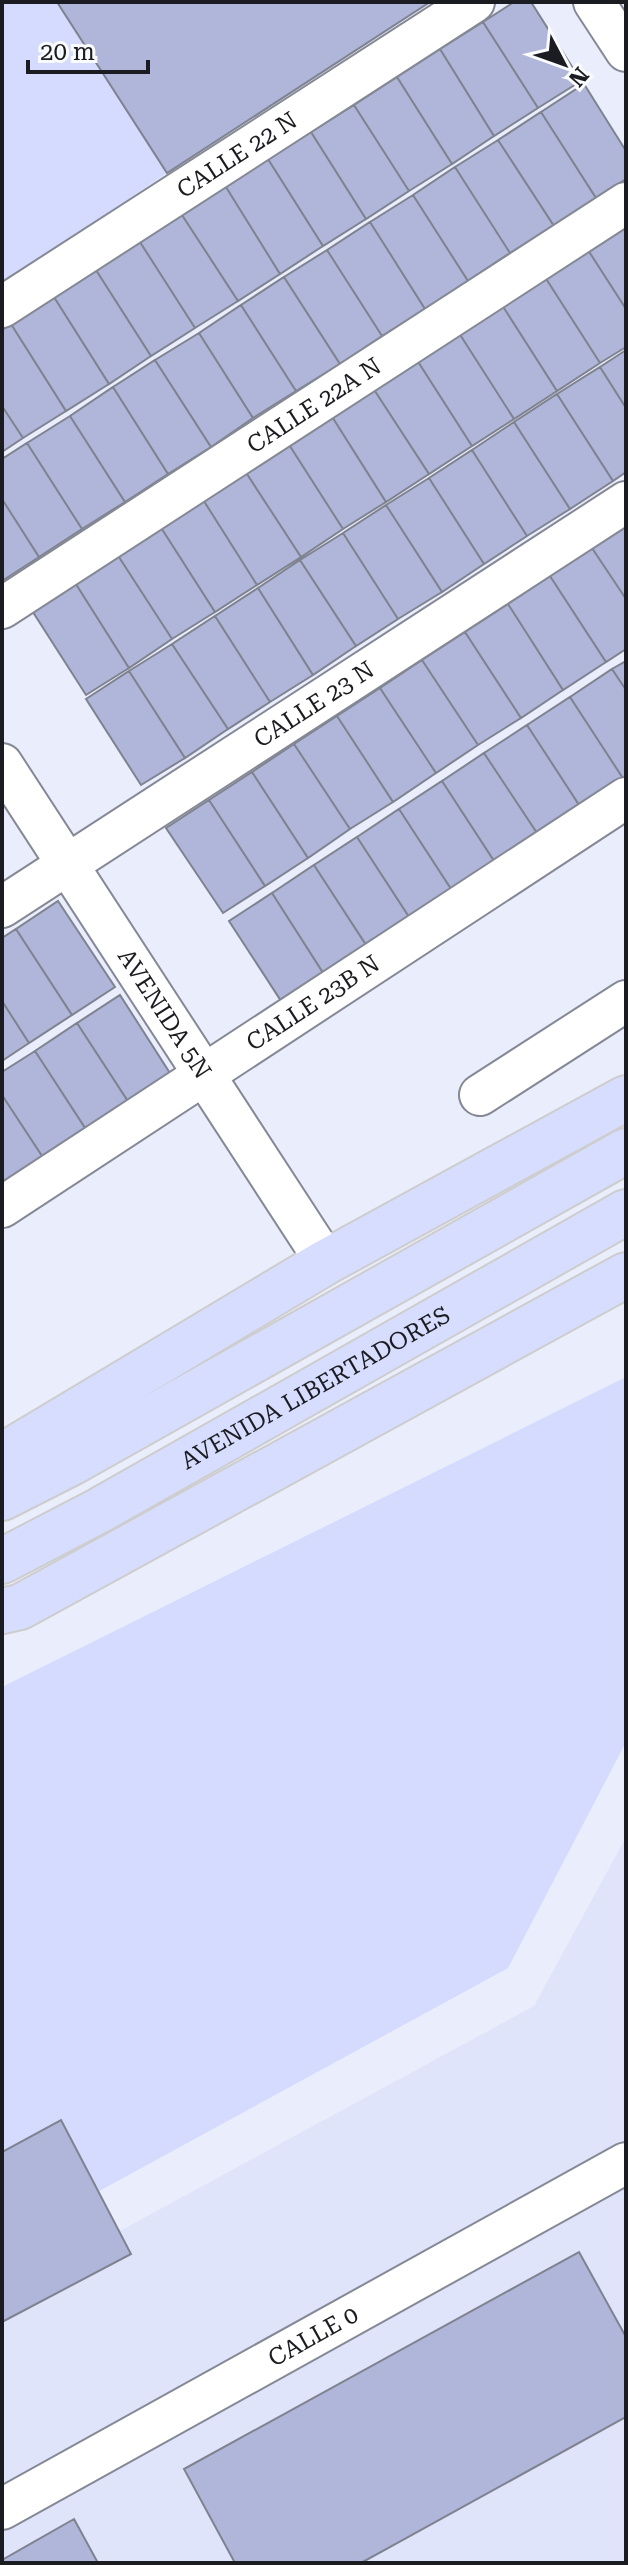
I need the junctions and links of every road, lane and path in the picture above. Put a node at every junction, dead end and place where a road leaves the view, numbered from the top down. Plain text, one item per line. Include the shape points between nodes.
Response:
1 (474, 2) edge
2 (594, 2) edge
3 (626, 51) edge
4 (626, 203) edge
5 (2, 307) edge
6 (626, 502) edge
7 (2, 608) edge
8 (2, 764) edge
9 (626, 798) edge
10 (67, 864) junction
11 (2, 907) edge
12 (626, 1001) edge
13 (204, 1075) junction
14 (480, 1095) dead end
15 (626, 1098) edge
16 (626, 1151) edge
17 (2, 1207) edge
18 (626, 1212) edge
19 (326, 1262) junction
20 (626, 1275) edge
21 (2, 1456) edge
22 (2, 1498) edge
23 (2, 1561) edge
24 (2, 1611) edge
25 (626, 2163) edge
26 (2, 2509) edge

1 - 5 street, CALLE 22 N
2 - 3 street
4 - 7 street, CALLE 22A N
6 - 10 street, CALLE 23 N
8 - 10 street, AVENIDA 5N
9 - 13 street, CALLE 23B N
10 - 11 street, CALLE 23 N
10 - 13 street, AVENIDA 5N
12 - 14 street
13 - 17 street, CALLE 23B N
13 - 19 street, AVENIDA 5N
15 - 19 main road
16 - 22 main road
18 - 23 main road, AVENIDA LIBERTADORES
19 - 21 main road
20 - 24 main road via 20,1607
25 - 26 street, CALLE 0

